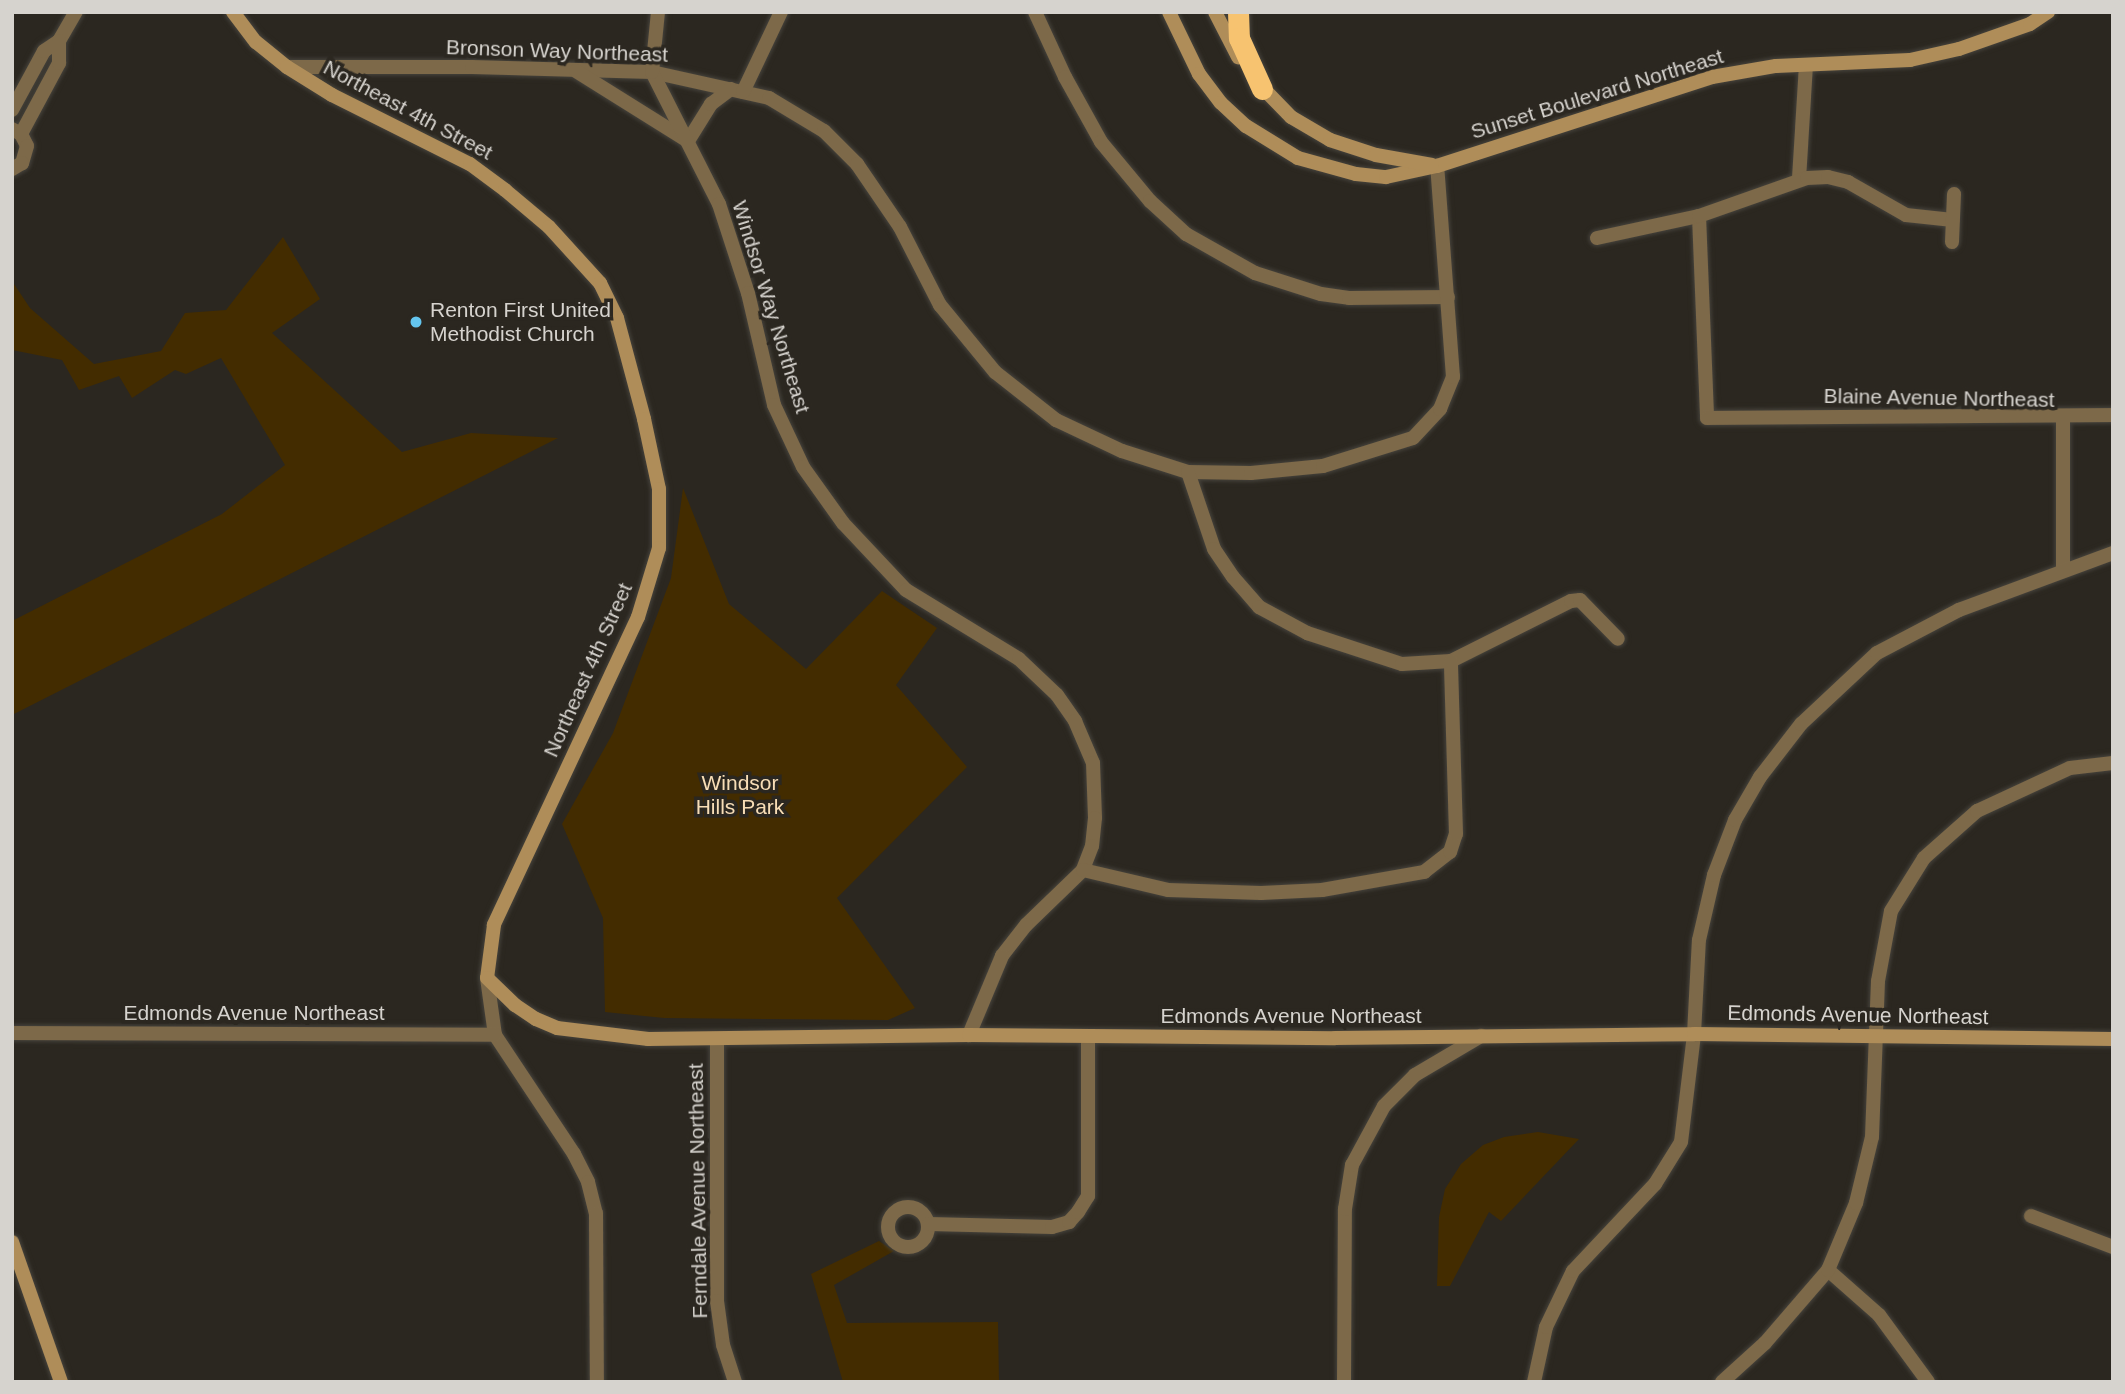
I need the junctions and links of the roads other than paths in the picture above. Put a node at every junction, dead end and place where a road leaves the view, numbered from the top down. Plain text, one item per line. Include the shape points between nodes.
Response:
1 (76, 12) edge
2 (233, 12) edge
3 (658, 12) edge
4 (780, 12) edge
5 (1035, 12) edge
6 (1169, 12) edge
7 (1215, 12) edge
8 (1238, 12) edge
9 (2048, 12) edge
10 (60, 41) junction
11 (1806, 65) junction
12 (287, 67) junction
13 (575, 70) junction
14 (652, 72) junction
15 (1262, 89) junction
16 (737, 90) junction
17 (12, 110) edge
18 (17, 132) edge
19 (688, 141) junction
20 (1437, 166) junction
21 (12, 169) edge
22 (1799, 179) junction
23 (1954, 194) dead end
24 (1699, 216) junction
25 (1953, 220) junction
26 (1597, 239) dead end
27 (1952, 242) dead end
28 (1448, 296) junction
29 (2113, 415) edge
30 (2063, 418) junction
31 (1188, 472) junction
32 (2113, 553) edge
33 (2063, 569) junction
34 (1618, 639) dead end
35 (1451, 661) junction
36 (2113, 763) edge
37 (1083, 870) junction
38 (487, 978) junction
39 (12, 1033) edge
40 (1694, 1034) junction
41 (495, 1035) junction
42 (969, 1035) junction
43 (1481, 1036) junction
44 (1877, 1036) junction
45 (1088, 1037) junction
46 (717, 1039) junction
47 (2113, 1039) edge
48 (2031, 1216) dead end
49 (929, 1224) dead end
50 (12, 1242) edge
51 (2113, 1247) edge
52 (1828, 1270) junction
53 (61, 1382) edge
54 (597, 1382) edge
55 (735, 1382) edge
56 (1344, 1382) edge
57 (1534, 1382) edge
58 (1722, 1382) edge
59 (1928, 1382) edge

1 - 10 street
2 - 12 street via 256,42
3 - 14 street
4 - 16 street
5 - 28 street via 1101,142 1132,182 1186,234 1255,273 1321,295
6 - 20 street via 1199,74 1221,103 1267,142 1298,158 1356,174 1386,177
7 - 15 street, Sunset Boulevard Northeast via 1234,50
8 - 15 highway via 1239,38
9 - 11 street, Sunset Boulevard Northeast via 2030,24 1922,57
10 - 17 street via 44,51
10 - 18 street via 60,63
11 - 20 street, Sunset Boulevard Northeast via 1712,77
11 - 22 street
12 - 13 street, Bronson Way Northeast
12 - 38 street, Northeast 4th Street via 332,95 470,164 550,227 600,283 617,318 644,419 659,489 659,548 650,583 494,925
13 - 14 street, Bronson Way Northeast
13 - 19 street
14 - 16 street, Bronson Way Northeast
14 - 19 street, Windsor Way Northeast
15 - 20 street, Sunset Boulevard Northeast via 1291,117 1330,140 1376,155
16 - 19 street via 711,104
16 - 31 street, Bronson Way Northeast via 769,97 798,113 857,164 900,227 940,305 995,372 1056,420 1122,451
18 - 21 street via 27,146 26,155
19 - 37 street, Windsor Way Northeast via 719,204 748,293 774,405 803,467 843,523 906,590 1019,659 1057,695 1075,720 1093,762 1095,818
20 - 28 street, Bronson Way Northeast
22 - 24 street
22 - 25 street via 1838,179 1906,215
23 - 25 street
24 - 26 street
24 - 30 street, Blaine Avenue Northeast via 1707,418
25 - 27 street
28 - 31 street, Bronson Way Northeast via 1452,377 1448,394 1413,438 1323,466 1251,473
29 - 30 street
30 - 33 street, Blaine Avenue Northeast
31 - 35 street via 1214,549 1259,607 1307,633 1372,656 1402,664
32 - 33 street
33 - 40 street via 1959,610 1877,653 1793,735 1760,777 1735,820 1714,875 1699,940
34 - 35 street via 1589,607 1580,600 1571,601
35 - 37 street via 1455,834 1450,852 1424,872 1322,890 1261,893 1168,890
36 - 44 street via 2070,768 1977,811 1924,858 1891,911 1878,981
37 - 42 street via 1026,925 1002,956
38 - 41 street, Northeast 4th Street
38 - 46 street, Edmonds Avenue Northeast via 515,1005 557,1028 612,1037
39 - 41 street, Edmonds Avenue Northeast
40 - 43 street, Edmonds Avenue Northeast
40 - 44 street, Edmonds Avenue Northeast
40 - 57 street via 1681,1142 1655,1184 1573,1271 1546,1327
41 - 54 street, Northeast 4th Street via 589,1182 596,1213
42 - 45 street, Edmonds Avenue Northeast
42 - 46 street, Edmonds Avenue Northeast
43 - 45 street, Edmonds Avenue Northeast
43 - 56 street via 1415,1075 1384,1106 1352,1164 1345,1209
44 - 47 street, Edmonds Avenue Northeast
44 - 52 street via 1872,1137 1856,1203
45 - 49 street via 1088,1196 1078,1212 1069,1222 1052,1227
46 - 55 street, Ferndale Avenue Northeast via 717,1301 723,1345
48 - 51 street
50 - 53 street
52 - 58 street via 1765,1343
52 - 59 street via 1879,1315

